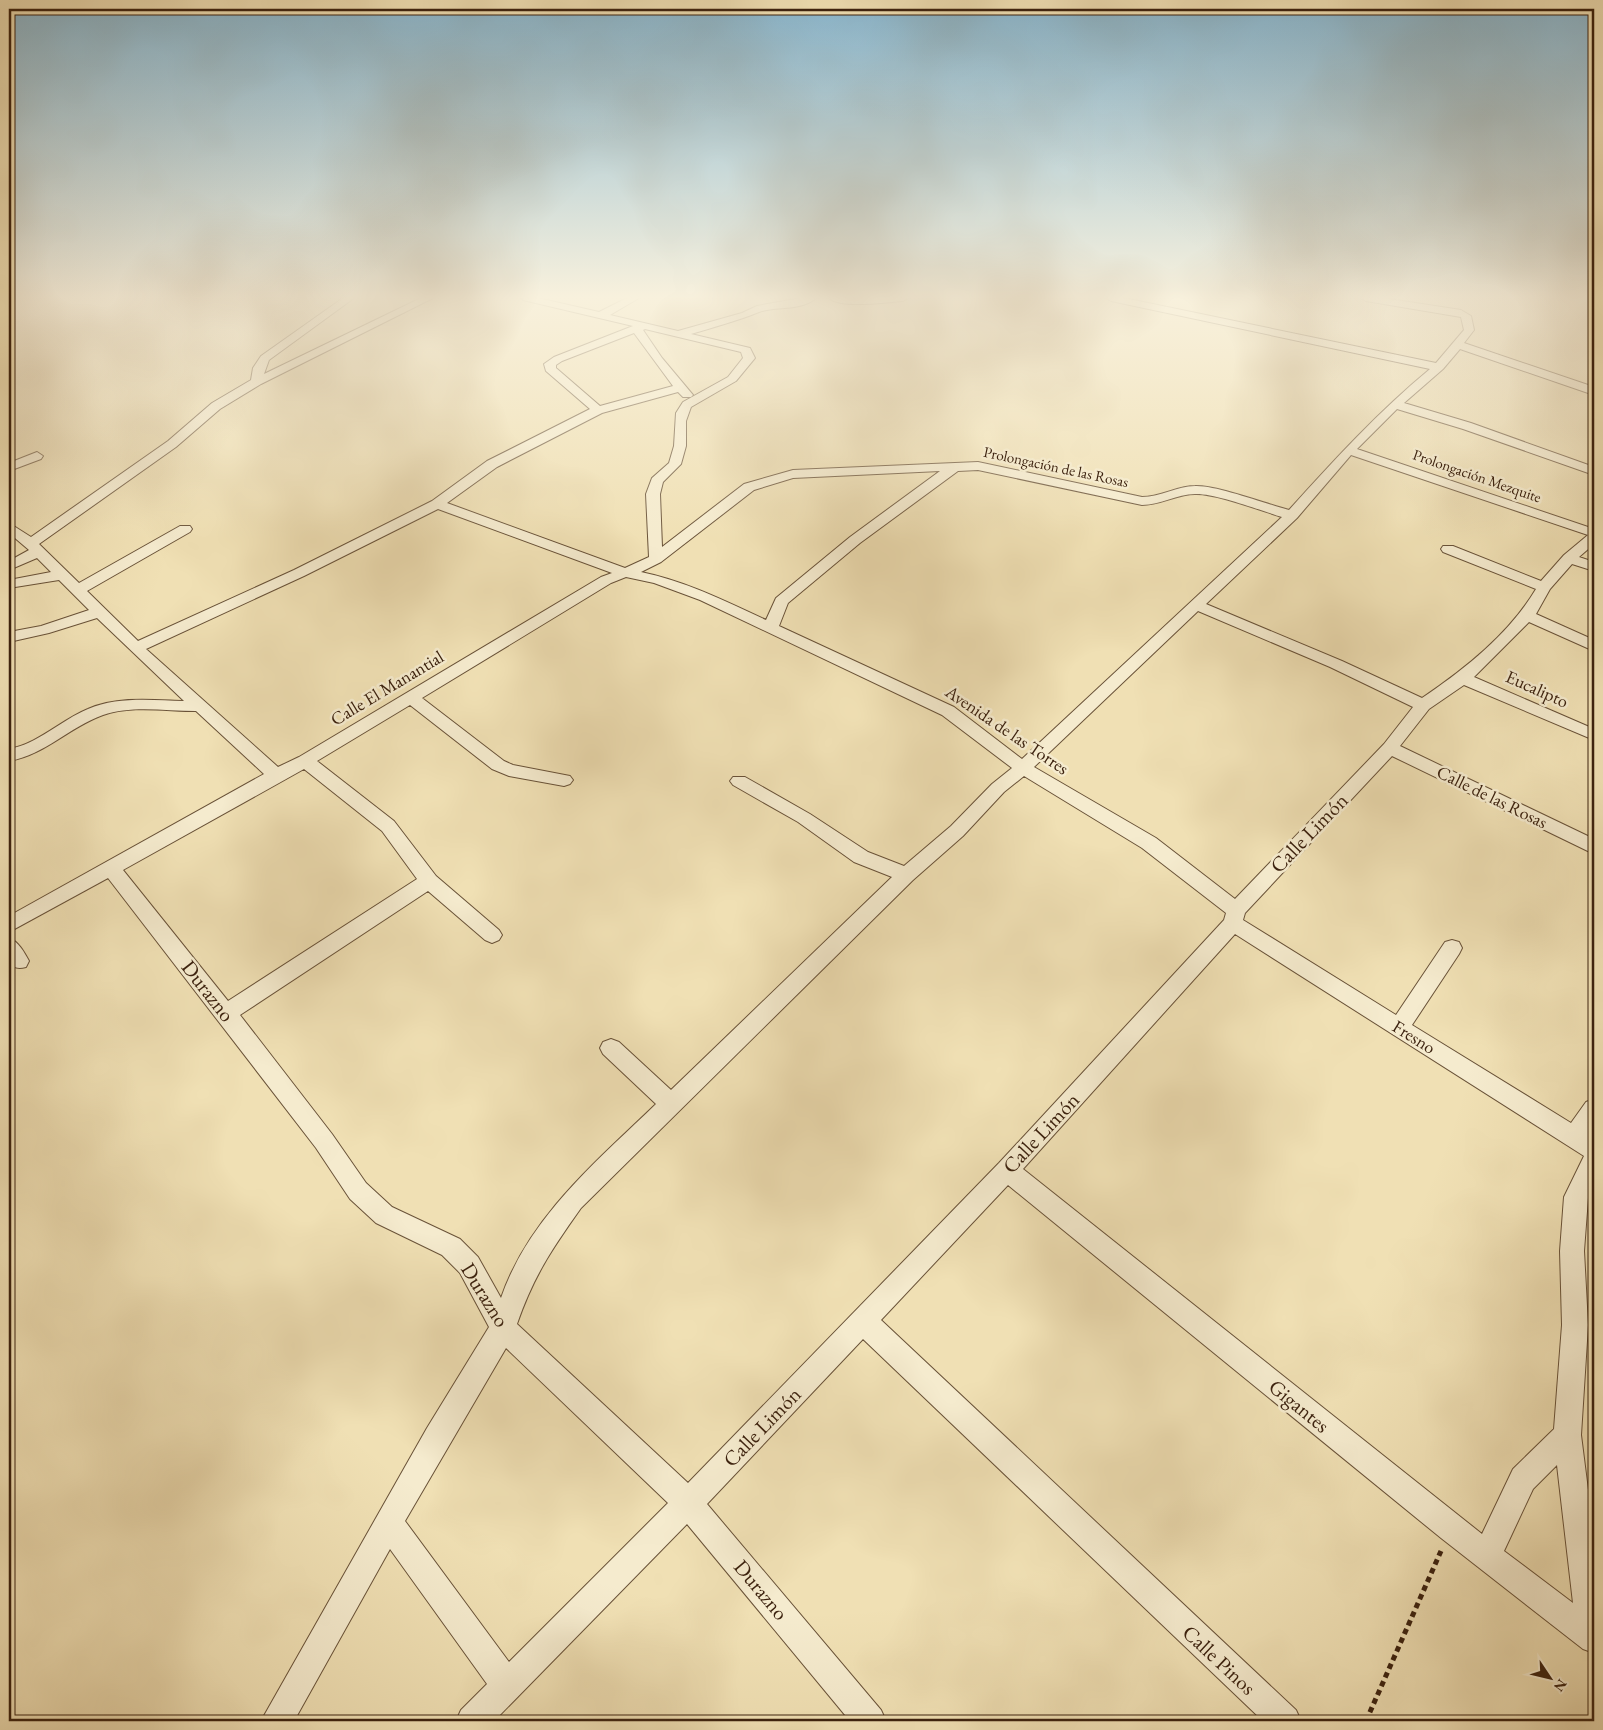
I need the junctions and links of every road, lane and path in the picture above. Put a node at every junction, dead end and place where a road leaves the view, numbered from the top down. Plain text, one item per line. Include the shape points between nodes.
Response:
1 (257, 379) edge
2 (263, 379) edge
3 (561, 379) edge
4 (673, 379) edge
5 (732, 379) edge
6 (1426, 379) edge
7 (1558, 379) edge
8 (256, 382) junction
9 (679, 388) junction
10 (1594, 391) edge
11 (694, 402) junction
12 (1395, 404) junction
13 (598, 410) junction
14 (1349, 450) junction
15 (37, 456) dead end
16 (9, 466) edge
17 (953, 468) junction
18 (1594, 471) edge
19 (779, 477) joint
20 (437, 504) junction
21 (1292, 515) junction
22 (9, 527) edge
23 (185, 529) dead end
24 (1594, 533) edge
25 (1594, 537) edge
26 (34, 548) junction
27 (1448, 549) dead end
28 (656, 558) junction
29 (1569, 558) junction
30 (9, 566) edge
31 (1594, 567) edge
32 (626, 573) junction
33 (60, 575) junction
34 (9, 584) edge
35 (1544, 587) junction
36 (77, 590) junction
37 (1196, 605) junction
38 (99, 612) junction
39 (1527, 616) junction
40 (770, 628) junction
41 (9, 637) edge
42 (1594, 646) edge
43 (136, 648) junction
44 (1463, 678) junction
45 (411, 697) junction
46 (1423, 705) junction
47 (200, 706) junction
48 (1594, 735) edge
49 (1390, 748) junction
50 (9, 755) edge
51 (305, 761) junction
52 (1023, 768) junction
53 (276, 775) junction
54 (564, 780) dead end
55 (739, 781) dead end
56 (1594, 846) edge
57 (111, 868) junction
58 (906, 875) junction
59 (429, 881) junction
60 (1234, 916) junction
61 (9, 924) edge
62 (492, 935) dead end
63 (1452, 948) dead end
64 (226, 1013) junction
65 (1399, 1027) junction
66 (611, 1048) dead end
67 (670, 1103) junction
68 (1594, 1109) edge
69 (1573, 1138) junction
70 (1594, 1150) edge
71 (1594, 1160) edge
72 (1007, 1170) junction
73 (863, 1321) junction
74 (503, 1328) junction
75 (1567, 1435) junction
76 (688, 1503) junction
77 (389, 1522) junction
78 (1451, 1528) junction
79 (1487, 1556) junction
80 (1592, 1636) edge
81 (506, 1686) junction
82 (478, 1718) edge
83 (277, 1721) edge
84 (870, 1721) edge
85 (1285, 1721) edge
86 (1366, 1721) edge

1 - 8 street
2 - 8 street
3 - 13 street
4 - 9 street
5 - 11 street
6 - 12 street
7 - 10 street
8 - 26 street via 216,406 172,444
9 - 11 street
9 - 13 street
11 - 28 street via 682,413 680,446 675,464 658,480 653,494
12 - 14 street
12 - 18 street
13 - 20 street via 492,464
14 - 21 street
14 - 24 street, Prolongación Mezquite
15 - 16 street
17 - 19 street, Prolongación de las Rosas
17 - 21 street, Prolongación de las Rosas via 984,467 1148,501 1196,489
17 - 40 street via 855,540 781,601
19 - 28 street, Calle El Manantial via 739,493
20 - 32 street, Avenida de las Torres
20 - 43 street via 299,573
21 - 37 street
22 - 26 street
23 - 36 street
25 - 29 street, Calle Limón
26 - 30 street
26 - 33 street
27 - 35 street
28 - 32 street, Calle El Manantial
29 - 31 street
29 - 35 street, Calle Limón
32 - 40 street, Avenida de las Torres via 658,580 705,597
32 - 45 street, Calle El Manantial via 606,580
33 - 34 street
33 - 36 street
35 - 39 street, Calle Limón
36 - 38 street
37 - 46 street
37 - 52 street
38 - 41 street via 44,630
38 - 43 street
39 - 42 street
39 - 44 street, Calle Limón
40 - 52 street, Avenida de las Torres via 948,711
43 - 47 street
44 - 46 street, Calle Limón
44 - 48 street, Eucalipto
45 - 51 street, Calle El Manantial
45 - 54 street via 498,765
46 - 49 street, Calle Limón
47 - 50 street via 115,708 96,712 29,749
47 - 53 street
49 - 56 street, Calle de las Rosas
49 - 60 street, Calle Limón
51 - 53 street, Calle El Manantial
51 - 59 street via 388,826
52 - 58 street
52 - 60 street, Avenida de las Torres via 1149,843
53 - 57 street, Calle El Manantial
55 - 58 street via 804,818 861,857
57 - 61 street, Calle El Manantial
57 - 64 street, Durazno
58 - 67 street
59 - 62 street
59 - 64 street
60 - 65 street, Fresno
60 - 72 street, Calle Limón
63 - 65 street
64 - 74 street, Durazno via 358,1191 384,1215 451,1246 469,1266
65 - 69 street, Fresno
66 - 67 street
67 - 74 street via 573,1200 534,1252 517,1287
68 - 69 street
69 - 70 street, Fresno
71 - 75 street via 1576,1197 1572,1251 1576,1324
72 - 73 street, Calle Limón
72 - 78 street, Gigantes
73 - 76 street, Calle Limón
73 - 85 street, Calle Pinos
74 - 76 street, Durazno
74 - 77 street
75 - 79 street via 1523,1480
75 - 80 street
76 - 81 street, Calle Limón
76 - 84 street, Durazno
77 - 81 street
77 - 83 street
78 - 79 street, Gigantes
78 - 86 path
79 - 80 street, Gigantes
81 - 82 street, Calle Limón

